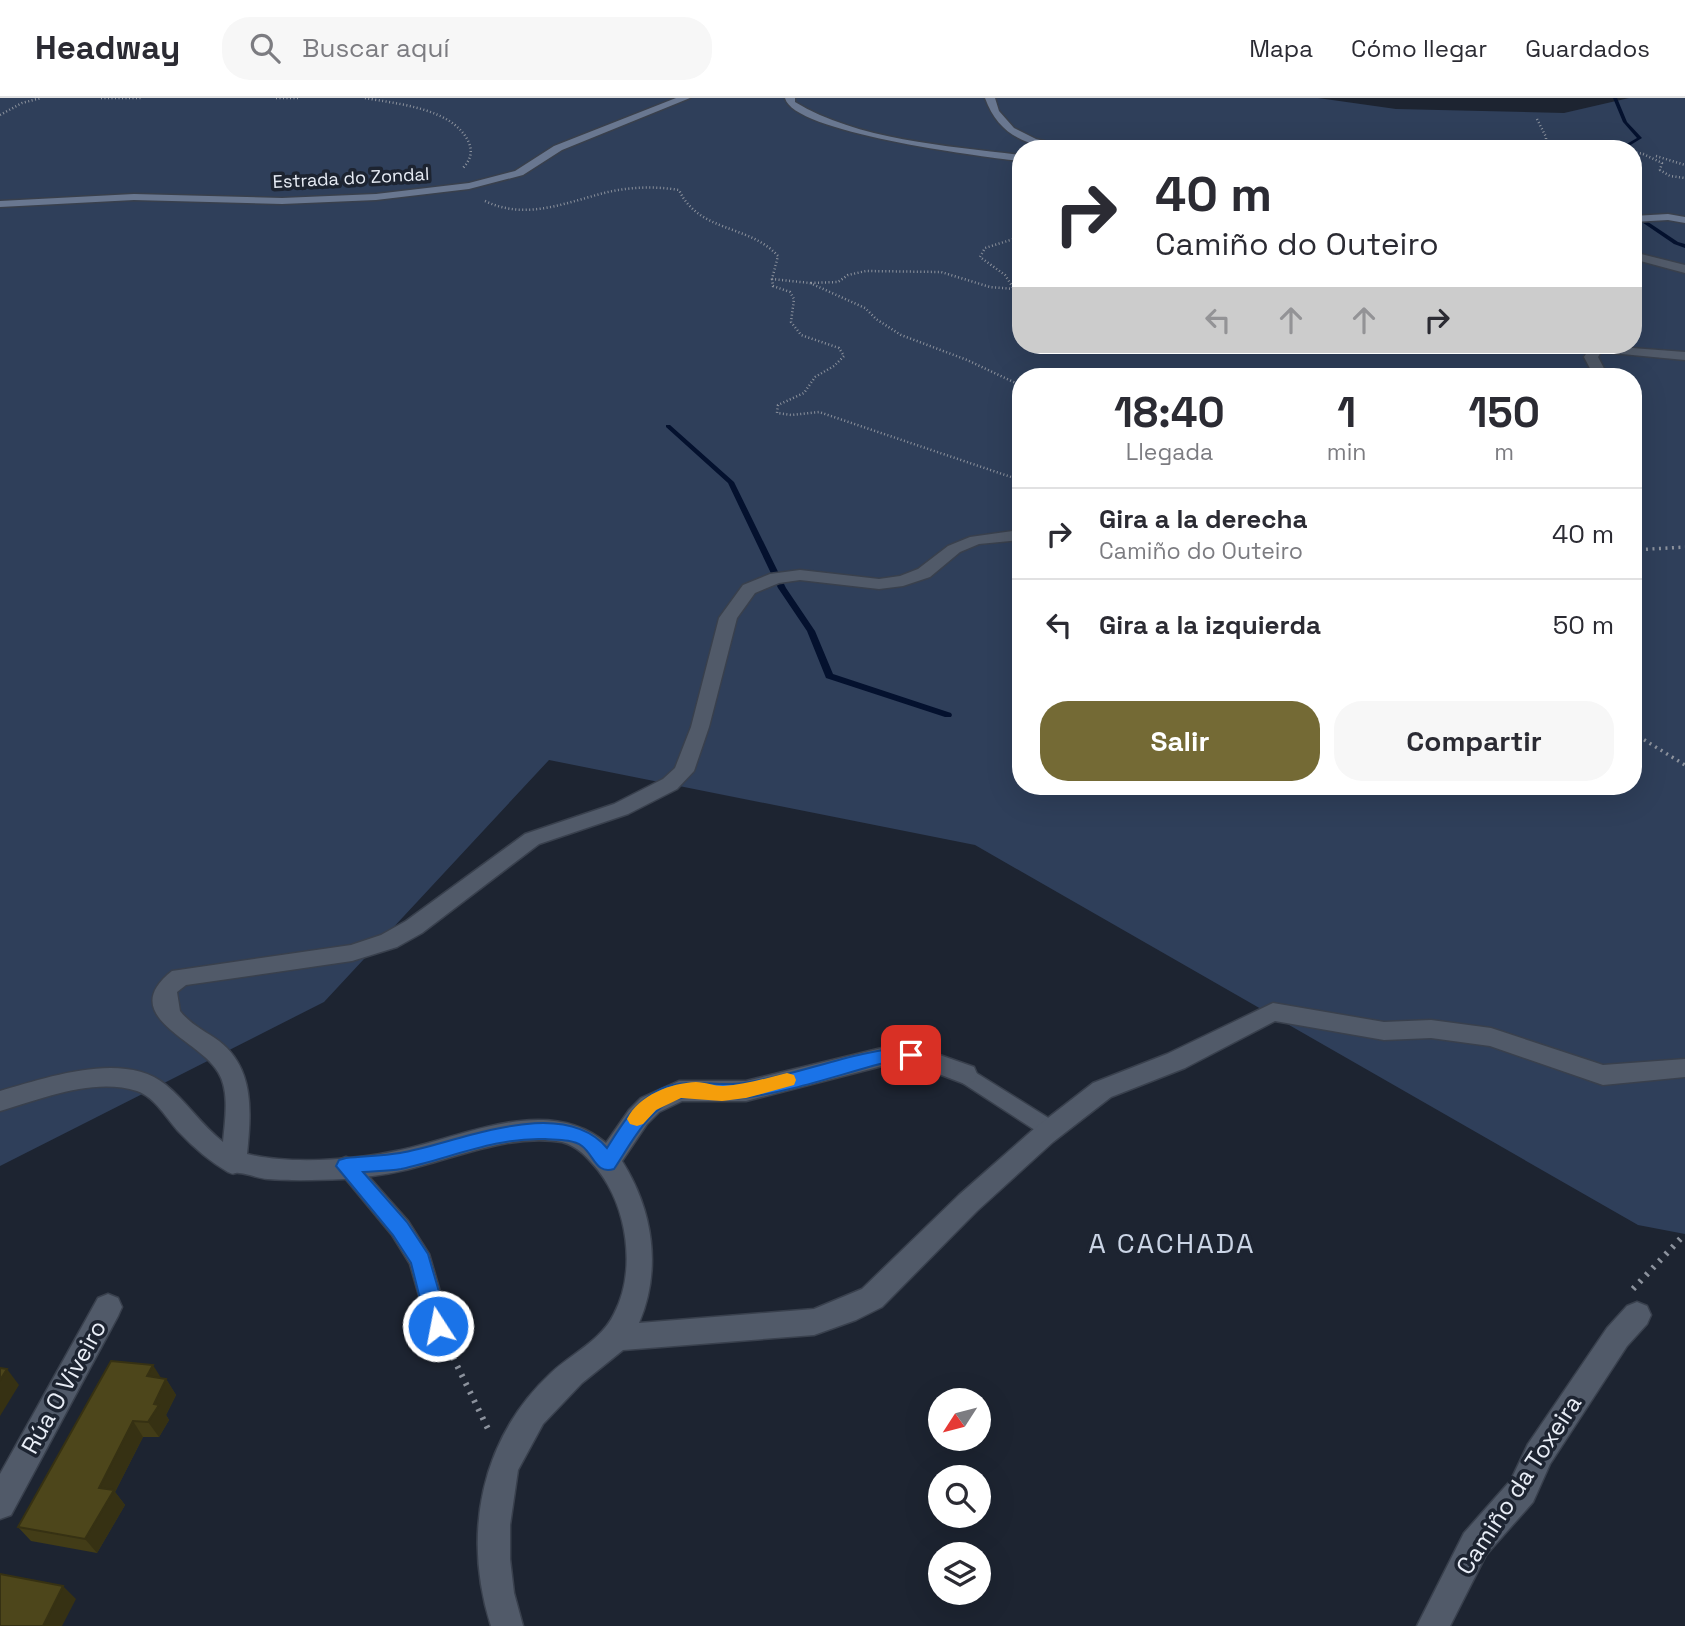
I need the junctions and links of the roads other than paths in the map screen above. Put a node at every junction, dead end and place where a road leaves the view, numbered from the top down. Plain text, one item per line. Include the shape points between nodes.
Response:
1 (685, 98) edge
2 (790, 98) edge
3 (990, 98) edge
4 (1033, 140) edge
5 (1012, 157) edge
6 (0, 204) edge
7 (1642, 218) edge
8 (1685, 220) edge
9 (1642, 258) edge
10 (1685, 269) edge
11 (1642, 352) edge
12 (1685, 356) edge
13 (1012, 536) edge
14 (1685, 1068) edge
15 (965, 1074) joint
16 (0, 1101) edge
17 (1051, 1130) junction
18 (234, 1163) junction
19 (607, 1163) junction
20 (346, 1166) junction
21 (108, 1307) dead end
22 (438, 1326) road end
23 (1627, 1326) road end
24 (617, 1338) junction
25 (0, 1504) edge
26 (507, 1626) edge
27 (1433, 1626) edge

1 - 6 street, Estrada do Zondal via 558,148 519,173 470,186 282,201 134,197
2 - 5 street via 805,114 837,124 947,149
3 - 4 street via 1003,124
7 - 8 street
9 - 10 street
11 - 12 street
13 - 18 street via 976,540 954,549 924,573 903,581 879,584 800,575 749,589 728,618 692,749 684,771 670,784 621,809 532,839 389,941 352,953 180,977 165,989 165,1011 175,1024 205,1042 227,1065 238,1096
14 - 17 street via 1603,1075 1491,1037 1432,1030 1384,1031 1273,1012 1176,1062 1102,1090
15 - 17 lane
15 - 19 street via 911,1055 886,1056 746,1090 679,1091 650,1105
16 - 18 street via 73,1080 142,1082
17 - 24 street via 968,1203 872,1298 846,1311 814,1322
18 - 20 street via 310,1169
19 - 20 street via 588,1140 536,1131 399,1161
19 - 24 street via 635,1212 640,1265 635,1299
20 - 22 lane via 400,1228 421,1261
21 - 25 street, Rúa O Viveiro
23 - 27 street, Camiño da Toxeira via 1539,1454 1522,1491 1475,1544
24 - 26 street via 533,1412 504,1464 492,1530 499,1604

